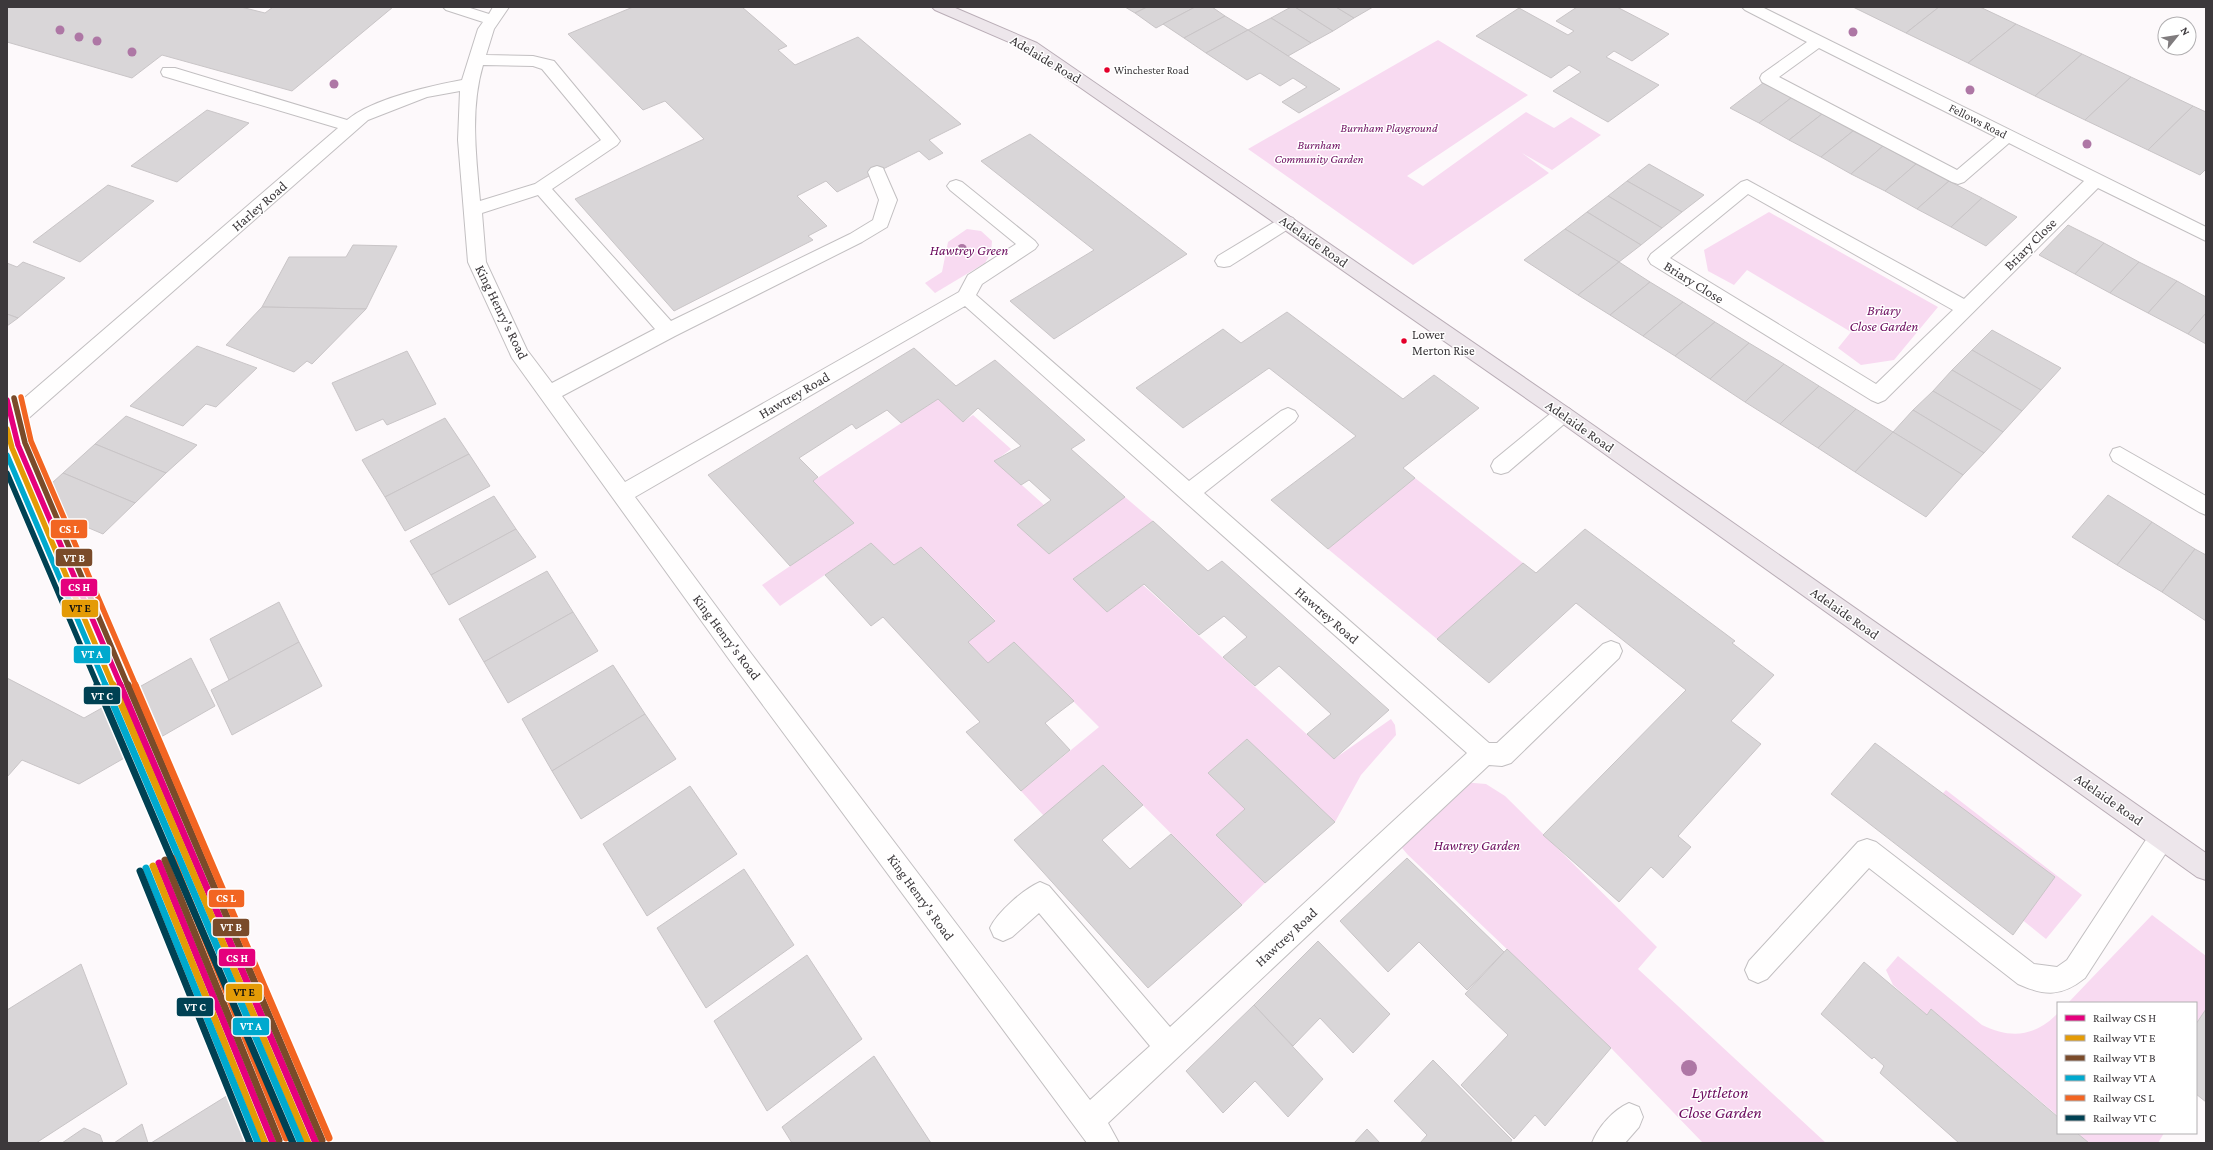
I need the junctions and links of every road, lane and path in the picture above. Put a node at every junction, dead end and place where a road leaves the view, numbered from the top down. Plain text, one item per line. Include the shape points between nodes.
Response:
1 (451, 7) edge
2 (940, 7) edge
3 (1750, 7) edge
4 (496, 13) edge
5 (1818, 41) junction
6 (477, 60) junction
7 (169, 72) dead end
8 (469, 84) junction
9 (350, 126) junction
10 (2007, 136) junction
11 (877, 172) dead end
12 (2096, 180) junction
13 (956, 186) dead end
14 (541, 188) junction
15 (472, 210) junction
16 (1287, 222) junction
17 (2206, 235) edge
18 (1224, 261) dead end
19 (966, 297) junction
20 (1965, 308) junction
21 (668, 331) junction
22 (549, 394) junction
23 (1563, 414) junction
24 (1288, 416) dead end
25 (7, 425) edge
26 (2120, 455) dead end
27 (1501, 466) dead end
28 (1189, 493) junction
29 (622, 494) junction
30 (2206, 506) edge
31 (1611, 651) dead end
32 (1484, 753) junction
33 (2162, 837) junction
34 (2206, 868) edge
35 (1003, 928) dead end
36 (1758, 970) dead end
37 (1168, 1046) junction
38 (1629, 1117) dead end
39 (1089, 1121) junction
40 (1105, 1143) edge
41 (1606, 1143) edge

1 - 4 street
2 - 16 main road, Adelaide Road via 1031,46
3 - 5 street, Fellows Road
4 - 6 street via 486,29
5 - 10 street, Fellows Road
5 - 10 street via 1768,78 1958,178
6 - 8 street
6 - 14 street via 533,61 548,66 611,141
7 - 9 street
8 - 9 street, Harley Road via 432,90 392,103 362,116
8 - 15 street, King Henry's Road via 466,140
9 - 25 street, Harley Road
10 - 12 street, Fellows Road
11 - 21 street via 888,200 881,223 856,238
12 - 17 street, Fellows Road
12 - 20 street, Briary Close
13 - 19 street via 1030,245 974,280
14 - 15 street
14 - 21 street
15 - 22 street, King Henry's Road via 477,262 519,353
16 - 18 street
16 - 23 main road, Adelaide Road
19 - 28 street, Hawtrey Road
19 - 29 street, Hawtrey Road
20 - 20 street, Briary Close via 1747,186 1656,259 1878,395
21 - 22 street
22 - 29 street, King Henry's Road
23 - 27 street
23 - 33 main road, Adelaide Road
24 - 28 street
26 - 30 street
28 - 32 street, Hawtrey Road
29 - 39 street, King Henry's Road via 899,866 970,966
31 - 32 street via 1502,755
32 - 37 street, Hawtrey Road
33 - 34 main road, Adelaide Road
33 - 36 street via 2076,969 2066,978 2054,982 2027,975 1867,851
35 - 37 street via 1040,895
37 - 39 street, Hawtrey Road
38 - 41 street
39 - 40 street, King Henry's Road

